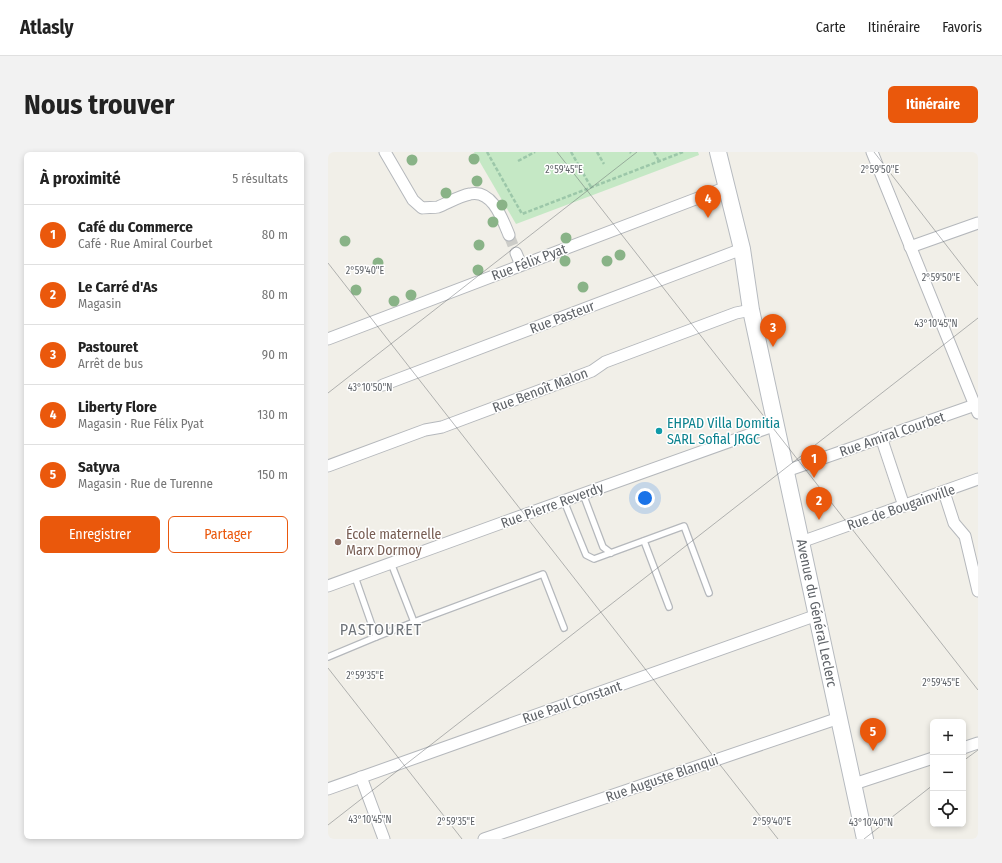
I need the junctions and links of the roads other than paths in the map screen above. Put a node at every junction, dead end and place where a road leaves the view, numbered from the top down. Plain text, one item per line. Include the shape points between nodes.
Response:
1 (385, 152) edge
2 (718, 152) edge
3 (872, 152) edge
4 (727, 187) junction
5 (978, 223) edge
6 (509, 235) tunnel mouth
7 (910, 247) junction
8 (742, 249) junction
9 (516, 253) tunnel mouth
10 (521, 265) junction
11 (751, 310) junction
12 (329, 336) edge
13 (383, 385) dead end
14 (976, 409) edge
15 (776, 425) junction
16 (881, 437) junction
17 (328, 466) edge
18 (786, 471) junction
19 (978, 479) edge
20 (944, 492) junction
21 (583, 494) junction
22 (564, 501) junction
23 (904, 506) junction
24 (644, 541) junction
25 (801, 542) junction
26 (611, 553) junction
27 (391, 563) junction
28 (355, 576) junction
29 (328, 586) edge
30 (978, 591) edge
31 (709, 593) dead end
32 (669, 607) dead end
33 (817, 615) junction
34 (414, 622) junction
35 (564, 628) dead end
36 (376, 638) junction
37 (328, 657) edge
38 (839, 718) junction
39 (978, 743) edge
40 (966, 747) edge
41 (930, 759) edge
42 (361, 777) junction
43 (854, 784) junction
44 (328, 788) edge
45 (384, 839) edge
46 (484, 839) edge
47 (866, 839) edge

1 - 6 street via 413,200 422,208 436,207 470,194 482,194 492,202
2 - 4 main road, Avenue du Général Leclerc
3 - 7 street
4 - 8 main road, Avenue du Général Leclerc
4 - 10 street, Rue Félix Pyat
5 - 7 street
7 - 14 street
8 - 11 main road, Avenue du Général Leclerc
8 - 13 street, Rue Pasteur
9 - 10 street
10 - 12 street, Rue Félix Pyat
11 - 15 main road, Avenue du Général Leclerc
11 - 17 street, Rue Benoît Malon via 736,313 605,362 592,371 442,428 425,430
14 - 16 street, Rue Amiral Courbet
15 - 18 main road, Avenue du Général Leclerc
15 - 21 street, Rue Pierre Reverdy
16 - 18 street, Rue Amiral Courbet
16 - 23 street
18 - 25 main road, Avenue du Général Leclerc
19 - 20 street, Rue de Bougainville
20 - 23 street, Rue de Bougainville
20 - 30 street via 954,523 965,536
21 - 22 street, Rue Pierre Reverdy
21 - 26 lane via 603,547
22 - 26 lane via 586,555 594,559
22 - 27 street, Rue Pierre Reverdy
23 - 25 street, Rue de Bougainville
24 - 26 lane
24 - 31 lane via 684,526
24 - 32 lane
25 - 33 main road, Avenue du Général Leclerc
27 - 28 street, Rue Pierre Reverdy
27 - 34 lane
28 - 29 street, Rue Pierre Reverdy
28 - 36 lane
33 - 38 main road, Avenue du Général Leclerc
33 - 42 street, Rue Paul Constant
34 - 35 lane via 543,574
34 - 36 lane
36 - 37 lane
38 - 43 main road, Avenue du Général Leclerc
38 - 46 street, Rue Auguste Blanqui
39 - 40 street
41 - 43 street
42 - 44 street, Rue Paul Constant
42 - 45 street
43 - 47 main road, Avenue du Général Leclerc

